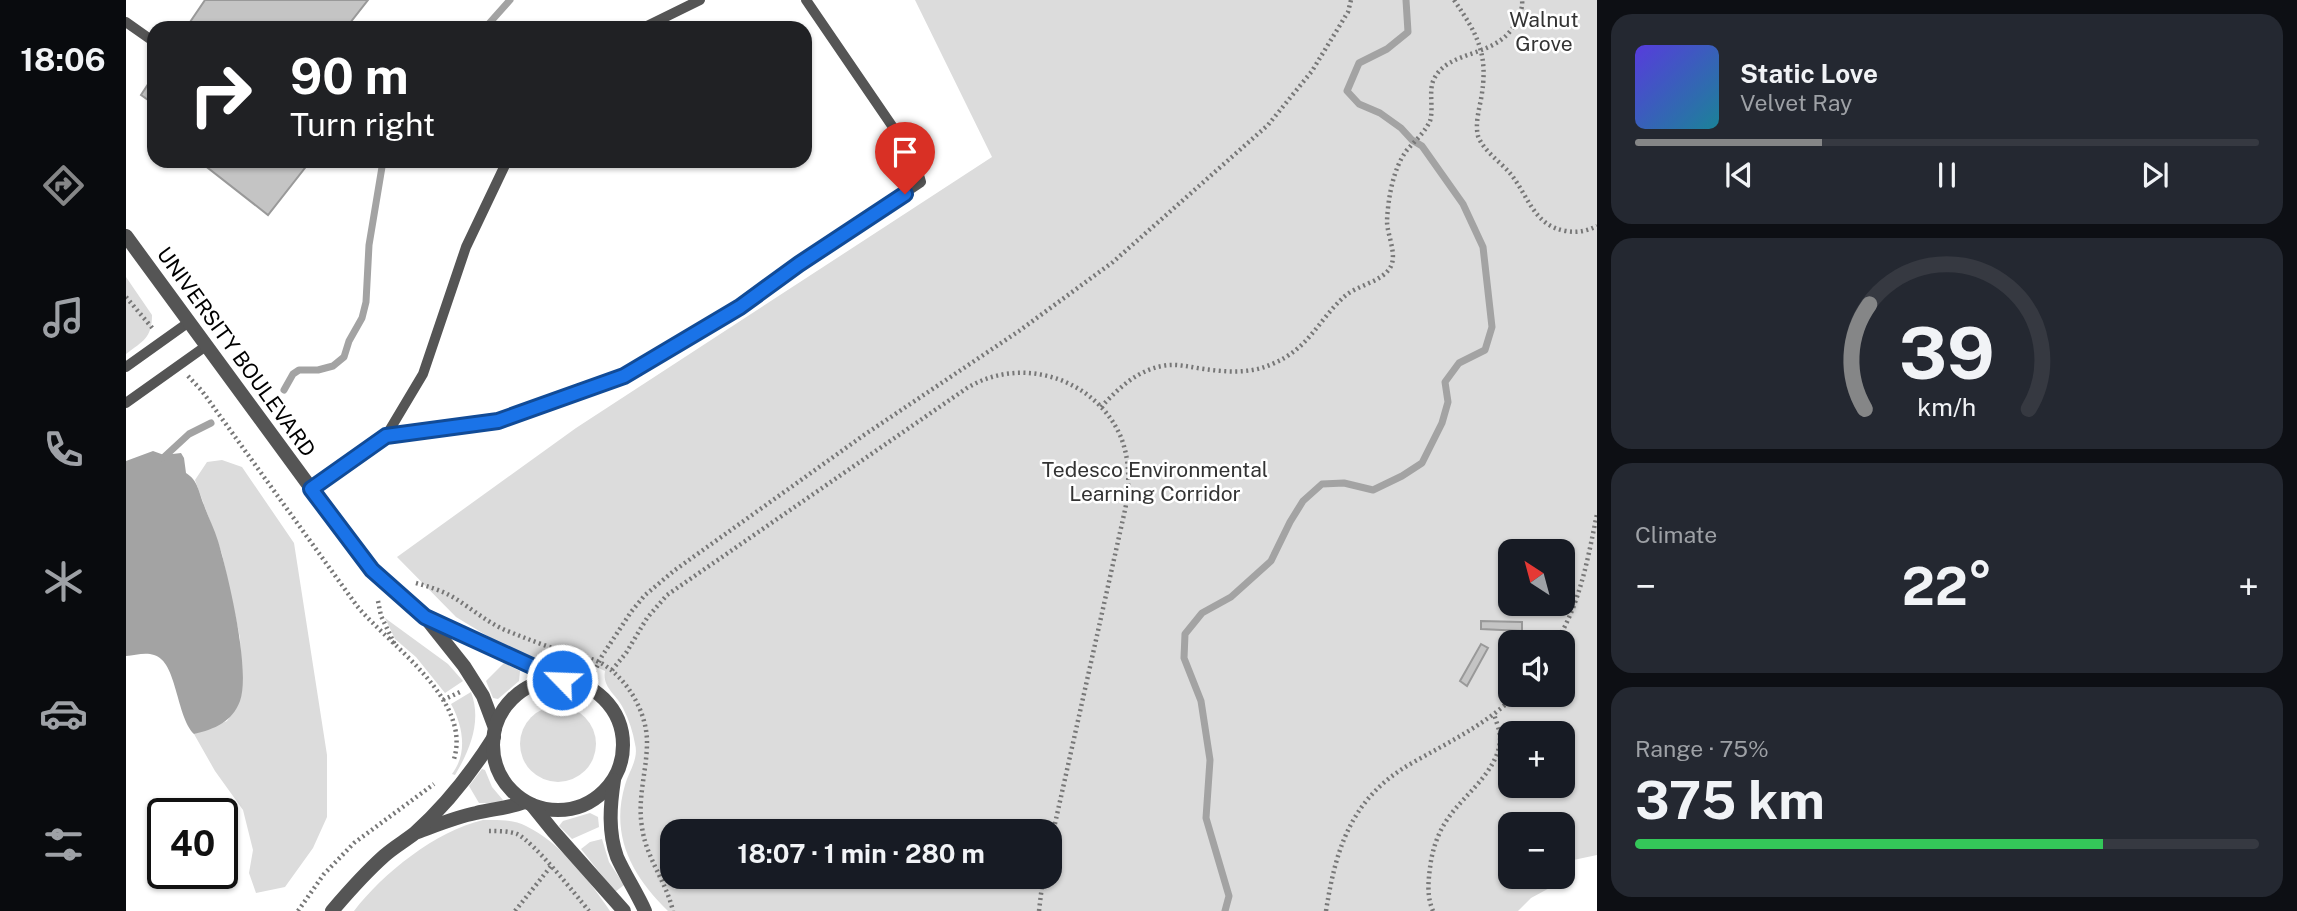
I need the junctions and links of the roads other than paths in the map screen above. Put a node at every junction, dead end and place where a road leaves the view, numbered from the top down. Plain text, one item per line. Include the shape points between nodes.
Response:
1 (700, 0) edge
2 (806, 0) edge
3 (657, 21) edge
4 (126, 22) edge
5 (147, 38) edge
6 (504, 168) edge
7 (126, 236) edge
8 (189, 322) junction
9 (206, 346) junction
10 (126, 367) edge
11 (127, 402) edge
12 (386, 436) junction
13 (311, 489) junction
14 (425, 617) junction
15 (562, 680) junction
16 (494, 732) junction
17 (614, 778) junction
18 (529, 803) junction
19 (413, 834) junction
20 (332, 911) edge
21 (624, 911) edge
22 (645, 911) edge

1 - 3 lane
2 - 12 lane via 914,158 921,183 740,307 624,376 498,421
4 - 5 lane
6 - 12 lane via 466,247 423,374
7 - 8 street, UNIVERSITY BOULEVARD
8 - 9 street, UNIVERSITY BOULEVARD
8 - 10 lane
9 - 11 lane
9 - 13 street, UNIVERSITY BOULEVARD
12 - 13 lane
13 - 14 street, UNIVERSITY BOULEVARD via 372,570
14 - 15 street, UNIVERSITY BOULEVARD
14 - 16 street, UNIVERSITY BOULEVARD via 476,682
15 - 16 street via 523,690 508,704
15 - 17 street via 598,693 612,708 620,725 622,753
16 - 18 street via 494,758 500,776
16 - 19 street via 477,763
17 - 18 street via 603,792 578,807 548,809
17 - 22 street via 610,804 614,844
18 - 19 street via 475,813
18 - 21 street
19 - 20 street via 358,880

